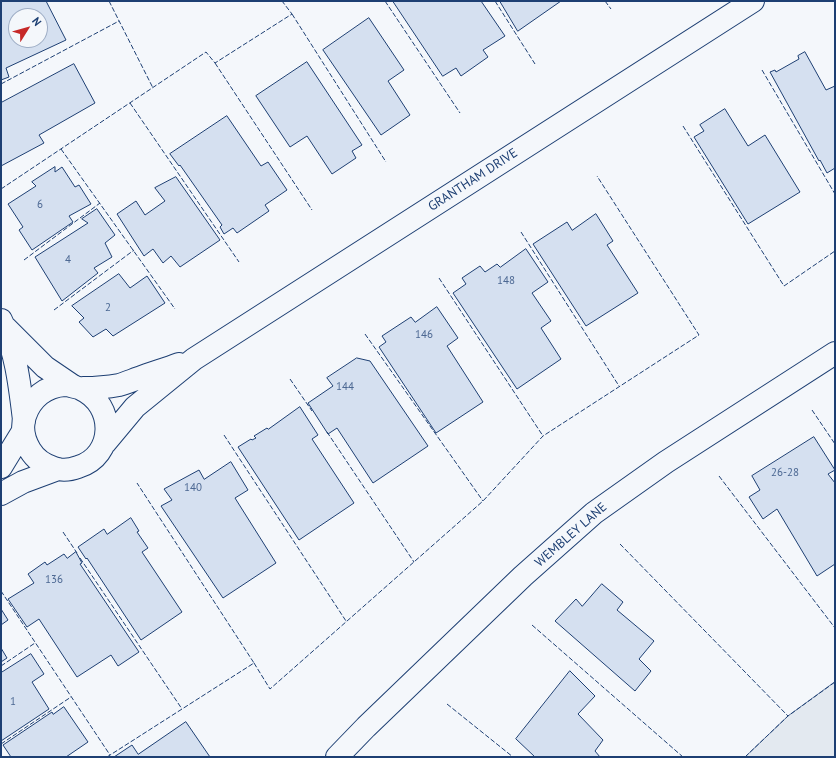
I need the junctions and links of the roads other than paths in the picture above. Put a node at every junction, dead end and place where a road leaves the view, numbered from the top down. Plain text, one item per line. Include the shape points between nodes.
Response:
1 (753, 1) edge
2 (3, 324) edge
3 (835, 352) edge
4 (194, 359) junction
5 (77, 387) junction
6 (23, 426) junction
7 (105, 443) junction
8 (1, 467) edge
9 (58, 469) junction
10 (1, 494) edge
11 (337, 757) edge

1 - 4 street, GRANTHAM DRIVE
2 - 5 street via 43,366
2 - 6 street via 19,378
3 - 11 street, WEMBLEY LANE via 666,462 594,513 523,576
4 - 5 street, GRANTHAM DRIVE via 120,384
4 - 7 street, GRANTHAM DRIVE via 135,406
5 - 6 street, GRANTHAM DRIVE via 64,385 50,388 37,396 27,410
5 - 7 street via 87,392 103,408 107,423
6 - 8 street, GRANTHAM DRIVE
6 - 9 street, GRANTHAM DRIVE via 26,442 33,455 45,465
7 - 9 street, GRANTHAM DRIVE via 97,455 85,465 70,470
9 - 10 street, GRANTHAM DRIVE via 23,482

